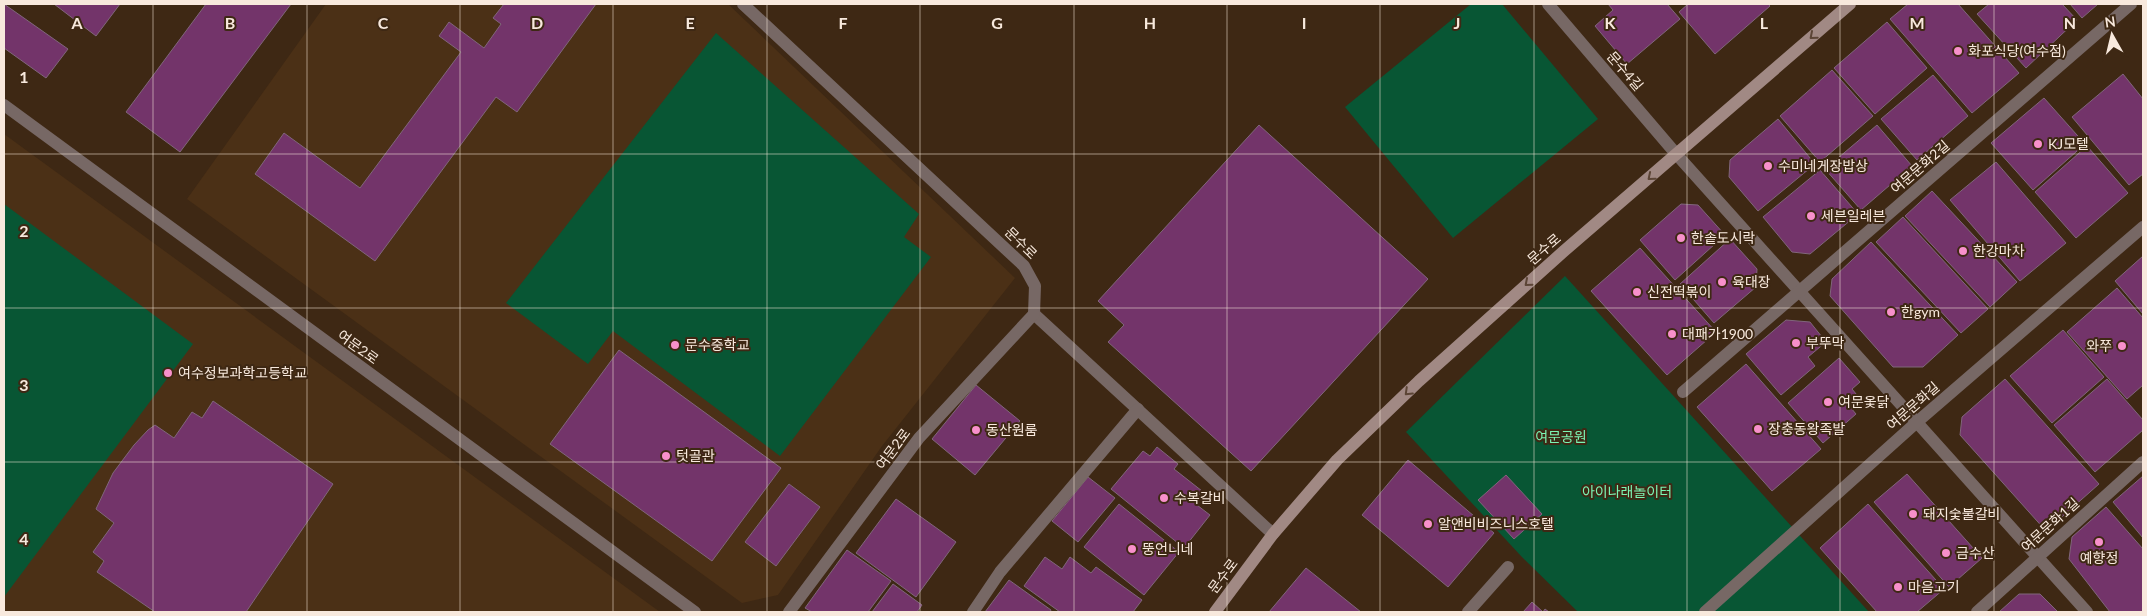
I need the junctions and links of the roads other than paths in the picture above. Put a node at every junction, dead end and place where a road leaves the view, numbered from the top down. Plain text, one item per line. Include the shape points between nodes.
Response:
1 (743, 4) edge
2 (1850, 4) edge
3 (2131, 4) edge
4 (1551, 5) edge
5 (4, 105) edge
6 (1677, 155) junction
7 (2143, 227) edge
8 (1799, 292) junction
9 (1034, 314) junction
10 (1683, 392) dead end
11 (1138, 409) junction
12 (1916, 422) junction
13 (2143, 462) edge
14 (1274, 534) junction
15 (2037, 556) junction
16 (1508, 567) dead end
17 (695, 612) edge
18 (789, 612) edge
19 (973, 612) edge
20 (1215, 612) edge
21 (1468, 612) edge
22 (1705, 612) edge
23 (1977, 612) edge
24 (2087, 612) edge

1 - 9 street, 문수로 via 1024,266 1035,286
2 -> 6 street, 문수로
3 - 8 street, 여문문화2길
4 - 6 street, 문수4길
5 - 17 street, 여문2로
6 - 8 street, 문수4길
6 -> 14 street, 문수로 via 1419,381 1337,460
7 - 12 street, 여문문화길
8 - 10 street, 여문문화2길
8 - 12 street, 문수4길
9 - 11 street
9 - 18 street, 여문2로 via 919,438
11 - 14 street
11 - 19 street via 1000,572
12 - 15 street, 문수4길
12 - 22 street, 여문문화길
13 - 15 street, 여문문화1길
14 - 20 street, 문수로
15 - 23 street, 여문문화1길
15 - 24 street, 문수4길
16 - 21 street

